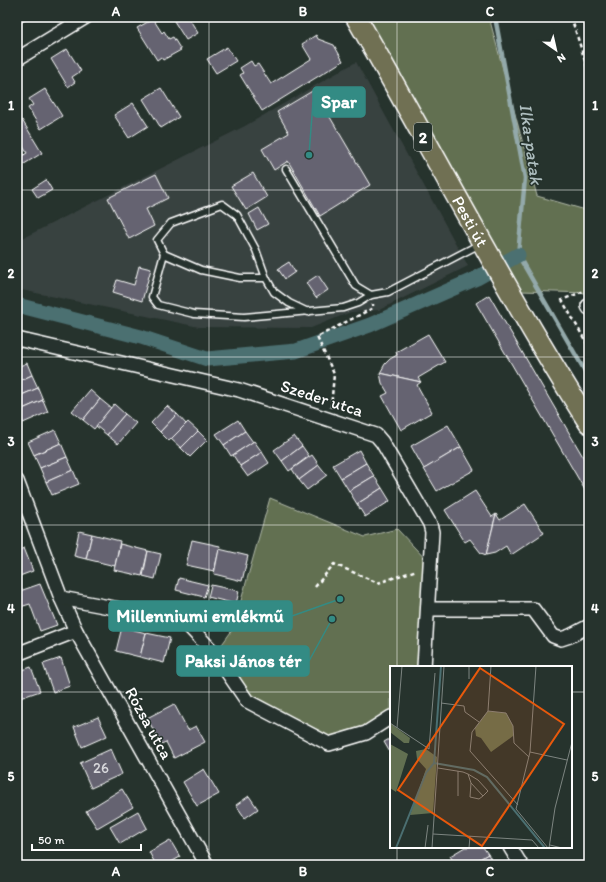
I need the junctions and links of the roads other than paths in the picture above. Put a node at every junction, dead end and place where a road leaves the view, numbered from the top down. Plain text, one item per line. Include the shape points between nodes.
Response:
1 (86, 17) edge
2 (356, 17) edge
3 (17, 59) edge
4 (286, 169) dead end
5 (486, 250) junction
6 (164, 254) junction
7 (266, 278) junction
8 (373, 295) junction
9 (308, 312) junction
10 (17, 339) edge
11 (589, 422) edge
12 (17, 481) edge
13 (61, 598) junction
14 (429, 609) junction
15 (589, 626) edge
16 (76, 631) junction
17 (17, 654) edge
18 (424, 666) edge
19 (390, 718) edge
20 (511, 848) edge
21 (207, 865) edge
22 (521, 865) edge

1 - 3 street
2 - 5 main road, Pesti út / 2
4 - 8 lane via 356,286
5 - 8 lane via 388,292
5 - 11 main road, Pesti út / 2
6 - 7 lane via 201,270 240,278
6 - 7 lane via 157,240 171,223 222,204 237,215 256,250
6 - 9 lane via 152,297 158,305 194,314 244,317
7 - 9 lane via 274,292 288,303
8 - 9 lane via 343,308
10 - 14 street, Szeder utca via 239,390 376,435 430,524 432,532
12 - 13 street, Rózsa utca
13 - 16 street, Rózsa utca
13 - 19 street via 184,621 215,654 247,701 329,744 366,733
14 - 15 street via 533,609 553,636 562,639
14 - 18 street, Szeder utca
16 - 17 street
16 - 21 street, Rózsa utca
20 - 22 street

